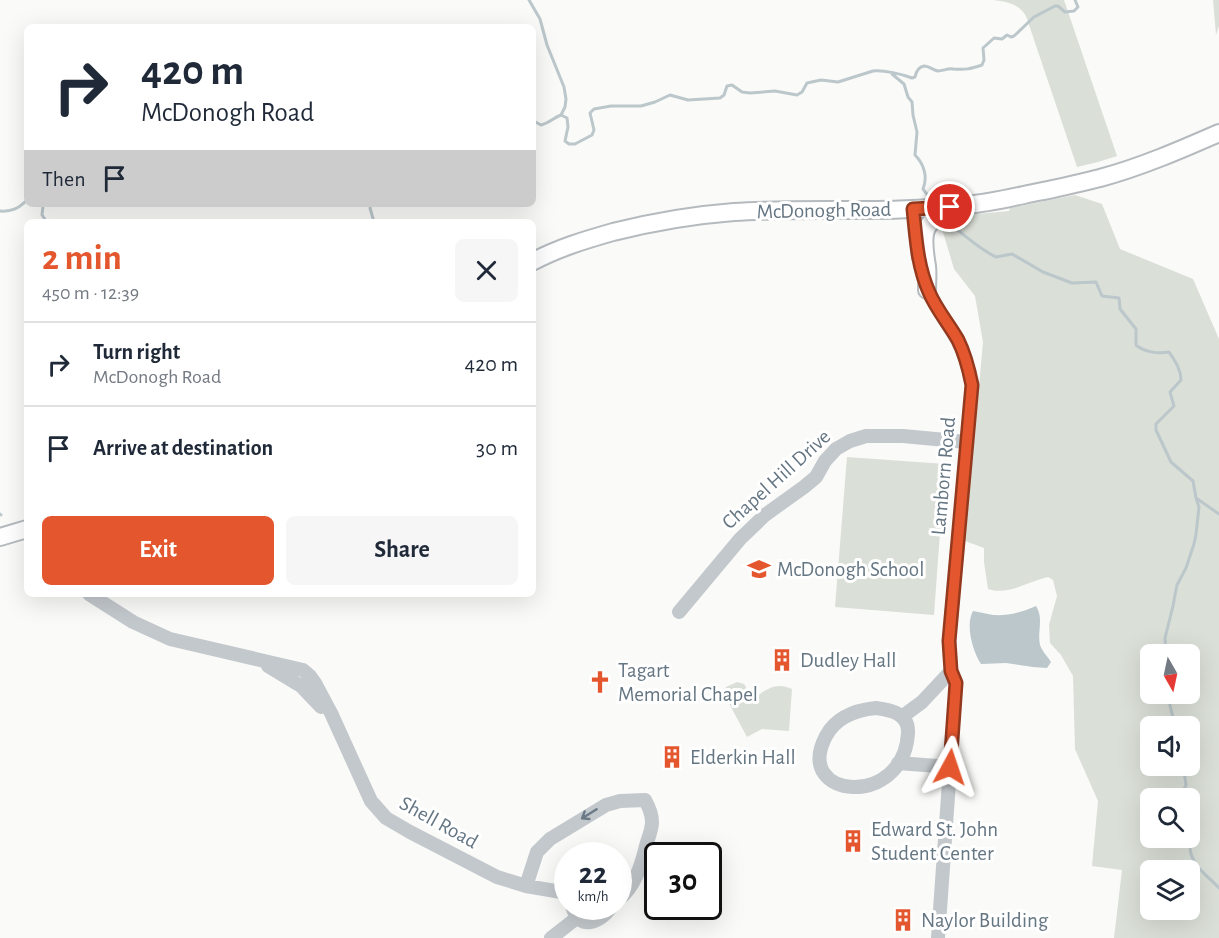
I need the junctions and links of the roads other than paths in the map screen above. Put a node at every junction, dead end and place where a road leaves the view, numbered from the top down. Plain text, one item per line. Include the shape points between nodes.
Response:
1 (1219, 133) edge
2 (968, 205) junction
3 (913, 209) junction
4 (536, 260) edge
5 (927, 290) junction
6 (966, 442) junction
7 (24, 530) edge
8 (0, 537) edge
9 (94, 597) edge
10 (679, 612) dead end
11 (951, 671) junction
12 (903, 716) junction
13 (898, 764) junction
14 (950, 767) junction
15 (632, 884) edge
16 (525, 886) junction
17 (554, 891) edge
18 (568, 920) edge
19 (583, 920) edge
20 (597, 920) edge
21 (551, 938) edge
22 (938, 938) edge

1 - 2 main road, McDonogh Road via 1101,177
2 - 3 main road, McDonogh Road
2 - 5 main road via 938,216 926,228 923,246
3 - 4 main road, McDonogh Road via 698,216 598,236
3 - 5 street, Lamborn Road via 918,260
5 - 6 street, Lamborn Road via 968,365 972,385
6 - 10 street, Chapel Hill Drive via 866,436 836,449 816,477 740,539
6 - 11 street, Lamborn Road via 949,641
7 - 8 main road
9 - 16 street, Shell Road via 170,639 256,659 291,679 318,702 338,730 371,801 386,818 497,877
11 - 12 street
11 - 14 street, Lamborn Road via 956,683
12 - 13 street via 908,736
12 - 13 street via 876,708 857,711 828,732 819,758 830,780 854,788 878,781
13 - 14 street
14 - 22 street, Lamborn Road
15 -> 16 street via 652,823 645,800 606,805 550,839 537,852
16 - 17 street, Shell Road
18 - 21 street
19 - 20 street

